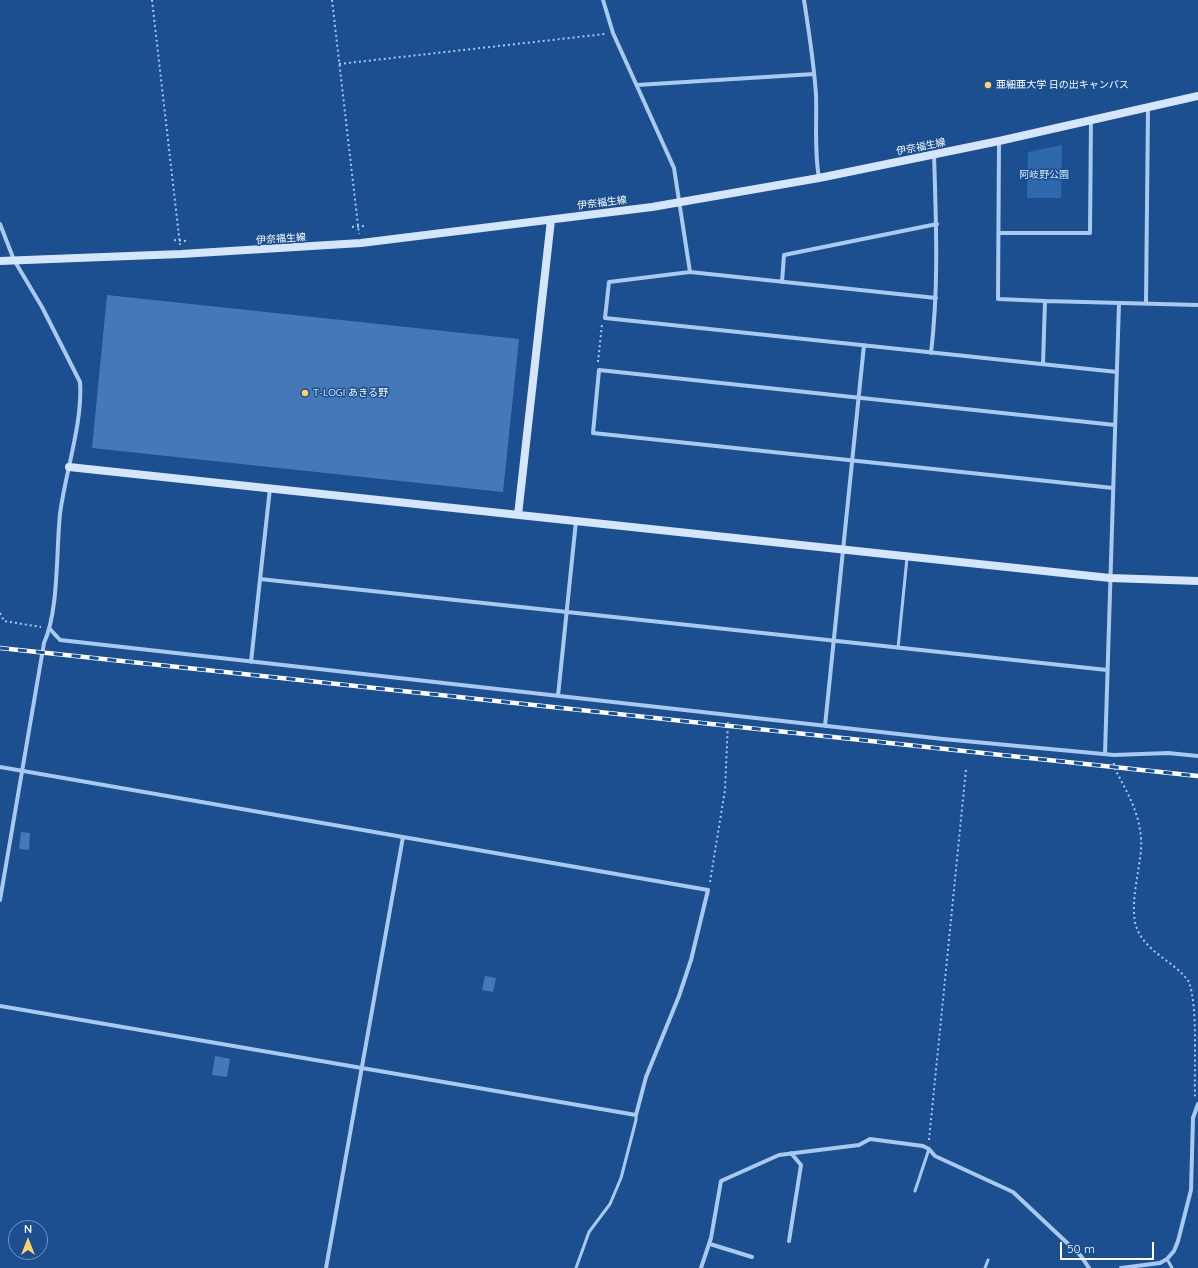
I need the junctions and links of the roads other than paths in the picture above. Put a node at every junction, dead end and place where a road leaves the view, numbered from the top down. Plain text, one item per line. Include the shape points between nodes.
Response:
1 (603, 0) edge
2 (804, 0) edge
3 (814, 74) junction
4 (637, 85) junction
5 (1198, 96) edge
6 (1148, 106) junction
7 (1091, 120) junction
8 (999, 141) junction
9 (934, 154) junction
10 (819, 178) junction
11 (681, 203) junction
12 (551, 220) junction
13 (0, 224) edge
14 (937, 224) junction
15 (999, 233) junction
16 (14, 260) junction
17 (0, 261) edge
18 (690, 272) junction
19 (782, 282) junction
20 (936, 298) junction
21 (1045, 301) junction
22 (1119, 303) junction
23 (1146, 304) junction
24 (1198, 305) edge
25 (864, 345) junction
26 (931, 352) junction
27 (1043, 364) junction
28 (1117, 372) junction
29 (859, 398) junction
30 (1115, 425) junction
31 (852, 461) junction
32 (69, 467) junction
33 (270, 488) junction
34 (1113, 488) junction
35 (518, 515) junction
36 (576, 521) junction
37 (842, 549) junction
38 (907, 556) junction
39 (1110, 578) junction
40 (260, 579) junction
41 (1198, 581) edge
42 (567, 612) junction
43 (50, 629) junction
44 (833, 640) junction
45 (898, 648) junction
46 (251, 662) junction
47 (1107, 670) junction
48 (558, 696) junction
49 (825, 726) junction
50 (1104, 754) junction
51 (1198, 756) edge
52 (0, 767) edge
53 (21, 771) junction
54 (403, 837) junction
55 (0, 900) edge
56 (0, 1006) edge
57 (361, 1068) junction
58 (1197, 1105) edge
59 (636, 1115) junction
60 (929, 1149) junction
61 (791, 1153) junction
62 (915, 1191) dead end
63 (789, 1241) dead end
64 (710, 1244) junction
65 (752, 1257) dead end
66 (1166, 1259) junction
67 (988, 1260) dead end
68 (326, 1268) edge
69 (576, 1268) edge
70 (701, 1268) edge
71 (985, 1268) edge
72 (1089, 1268) edge
73 (1121, 1268) edge
74 (1172, 1268) edge

1 - 4 street via 612,33
2 - 3 street via 813,50
3 - 4 street
3 - 10 street via 816,162
4 - 11 street via 674,168
5 - 6 street, 伊奈福生線
6 - 7 street, 伊奈福生線
6 - 23 street
7 - 8 street, 伊奈福生線
7 - 15 street via 1090,233
8 - 9 street, 伊奈福生線
8 - 15 street
9 - 10 street, 伊奈福生線
9 - 14 street
10 - 11 street, 伊奈福生線
11 - 12 street, 伊奈福生線
11 - 18 street
12 - 16 street, 伊奈福生線 via 361,243 181,254
12 - 35 street
13 - 16 street
14 - 19 street via 784,256
14 - 20 street
15 - 21 street via 998,299
16 - 17 street, 伊奈福生線
16 - 32 street via 42,307 80,382
18 - 19 street
18 - 25 street via 609,282 605,318
19 - 20 street
20 - 26 street
21 - 22 street
21 - 27 street
22 - 23 street
22 - 28 street
23 - 24 street
25 - 26 street
25 - 29 street
26 - 27 street
27 - 28 street
28 - 30 street
29 - 30 street
29 - 31 street
29 - 31 street via 599,370 592,433
30 - 34 street
31 - 34 street
31 - 37 street
32 - 33 street
32 - 43 street via 60,514
33 - 35 street
33 - 40 street
34 - 39 street
35 - 36 street
36 - 37 street
36 - 42 street
37 - 38 street
37 - 44 street
38 - 39 street
38 - 45 lane
39 - 41 street
39 - 47 street
40 - 42 street
40 - 46 street
42 - 44 street
42 - 48 street
43 - 46 street via 60,640
43 - 53 street via 44,643
44 - 45 street
44 - 49 street
45 - 47 street
46 - 48 street
47 - 50 street
48 - 49 street
49 - 50 street
50 - 51 street via 1168,753
52 - 53 street
53 - 54 street
53 - 55 street
54 - 57 street
54 - 59 street via 708,890 689,967 646,1077
56 - 57 street
57 - 59 street
57 - 68 street
58 - 66 street via 1194,1118 1191,1190 1178,1241 1174,1251
59 - 69 lane via 622,1178 610,1204 589,1232
60 - 61 street via 870,1139 859,1145
60 - 62 lane
60 - 72 street via 935,1156 1012,1192 1082,1256
61 - 63 street via 801,1165
61 - 64 street via 779,1155 721,1181
64 - 65 street
64 - 70 street
66 - 73 street via 1151,1266
66 - 74 lane
67 - 71 lane

